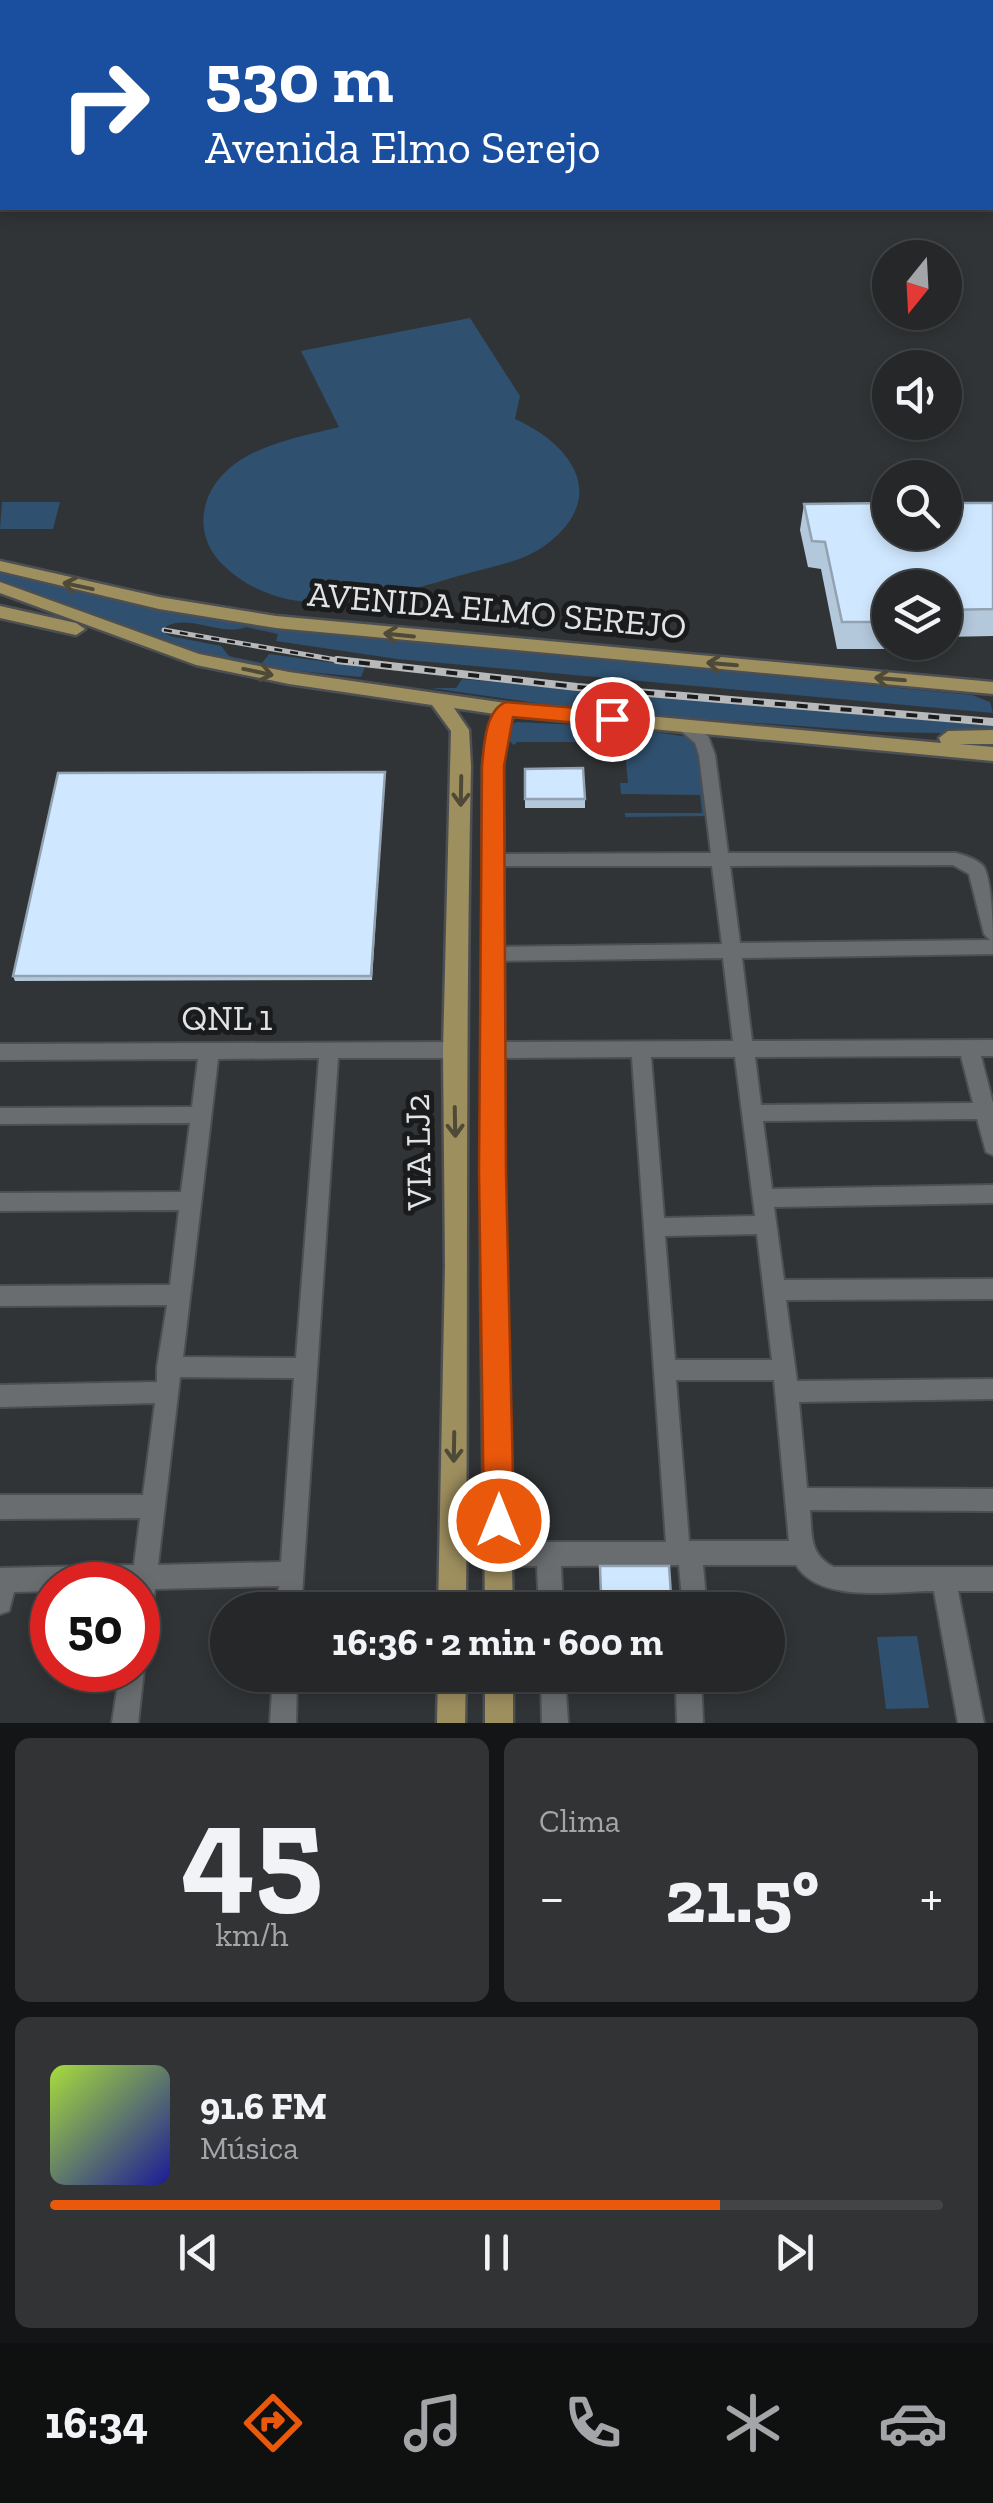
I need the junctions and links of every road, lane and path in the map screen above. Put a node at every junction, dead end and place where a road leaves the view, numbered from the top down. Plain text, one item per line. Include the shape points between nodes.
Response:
1 (0, 566) edge
2 (0, 587) edge
3 (0, 612) edge
4 (196, 659) junction
5 (961, 685) junction
6 (993, 688) edge
7 (439, 701) junction
8 (993, 703) edge
9 (506, 709) junction
10 (682, 725) junction
11 (718, 728) junction
12 (993, 737) edge
13 (831, 739) junction
14 (993, 754) edge
15 (707, 755) junction
16 (493, 860) junction
17 (720, 862) junction
18 (993, 934) edge
19 (993, 947) edge
20 (731, 950) junction
21 (459, 955) junction
22 (493, 961) junction
23 (744, 1048) junction
24 (969, 1048) junction
25 (993, 1048) edge
26 (329, 1050) junction
27 (454, 1050) junction
28 (492, 1050) junction
29 (641, 1050) junction
30 (209, 1051) junction
31 (0, 1052) edge
32 (989, 1111) edge
33 (753, 1113) junction
34 (199, 1114) junction
35 (0, 1116) edge
36 (993, 1146) edge
37 (993, 1194) edge
38 (764, 1198) junction
39 (0, 1202) edge
40 (188, 1202) junction
41 (767, 1225) junction
42 (654, 1227) junction
43 (493, 1265) junction
44 (457, 1266) junction
45 (993, 1289) edge
46 (774, 1290) junction
47 (177, 1295) junction
48 (0, 1296) edge
49 (456, 1302) junction
50 (494, 1304) junction
51 (168, 1367) junction
52 (308, 1368) junction
53 (664, 1370) junction
54 (786, 1381) junction
55 (993, 1389) edge
56 (165, 1392) junction
57 (0, 1396) edge
58 (798, 1499) junction
59 (993, 1500) edge
60 (152, 1506) junction
61 (0, 1507) edge
62 (684, 1552) junction
63 (802, 1553) junction
64 (498, 1554) junction
65 (548, 1554) junction
66 (146, 1562) edge
67 (291, 1574) junction
68 (160, 1576) edge
69 (944, 1580) junction
70 (993, 1580) edge
71 (30, 1585) edge
72 (1, 1587) edge
73 (290, 1592) edge
74 (452, 1592) edge
75 (499, 1592) edge
76 (549, 1592) edge
77 (692, 1592) edge
78 (129, 1692) edge
79 (285, 1692) edge
80 (452, 1692) edge
81 (499, 1692) edge
82 (554, 1692) edge
83 (689, 1692) edge
84 (125, 1723) edge
85 (282, 1723) edge
86 (451, 1723) edge
87 (499, 1723) edge
88 (556, 1723) edge
89 (690, 1723) edge
90 (971, 1723) edge

5 -> 1 main road, AVENIDA ELMO SEREJO via 276,622
2 - 4 main road
3 - 4 main road
4 -> 7 main road
5 - 6 main road, AVENIDA ELMO SEREJO
5 - 8 main road
7 - 9 main road
7 -> 21 main road, VIA LJ2 via 460,730
9 - 10 main road
9 - 16 main road via 493,766
10 - 11 main road
10 - 15 street via 702,740
11 - 13 main road
11 - 15 street
12 - 13 main road
13 - 14 main road
15 - 17 street
16 - 17 street
16 - 22 main road
17 - 18 street via 956,860 977,870
17 - 20 street
19 - 20 street
20 - 22 street
20 - 23 street
21 - 22 main road
21 - 27 main road, VIA LJ2
22 - 28 main road
23 - 24 street
23 - 29 street
23 - 33 street
24 - 25 street
24 - 32 street
26 - 27 street, QNL 1
26 - 30 street, QNL 1
26 - 52 street
27 -> 44 main road, VIA LJ2
28 - 29 street
28 - 43 main road
29 - 42 street
30 - 31 street, QNL 1
30 - 34 street
32 - 33 street
32 - 36 street
33 - 38 street
34 - 35 street
34 - 40 street
37 - 38 street
38 - 41 street
39 - 40 street
40 - 47 street
41 - 42 street
41 - 46 street
42 - 53 street
43 - 44 main road via 476,1272
43 - 50 main road
44 - 49 main road, VIA LJ2
45 - 46 street
46 - 54 street
47 - 48 street
47 - 51 street
49 - 50 main road via 471,1296
49 -> 74 main road, VIA LJ2
50 - 64 main road
51 - 52 street
51 - 56 street
52 - 67 street
53 - 54 street
53 - 62 street
54 - 55 street
54 - 58 street
56 - 57 street
56 - 60 street
58 - 59 street
58 - 63 street
60 - 61 street
60 - 66 street
62 - 63 street
62 - 65 street
62 - 77 street
63 - 69 street via 812,1569 833,1579
64 - 65 street
64 - 75 main road
65 - 76 street
67 - 68 street
67 - 73 street
69 - 70 street
69 - 90 street
71 - 72 street
78 - 84 street
79 - 85 street
80 - 86 main road
81 - 87 main road
82 - 88 street
83 - 89 street

